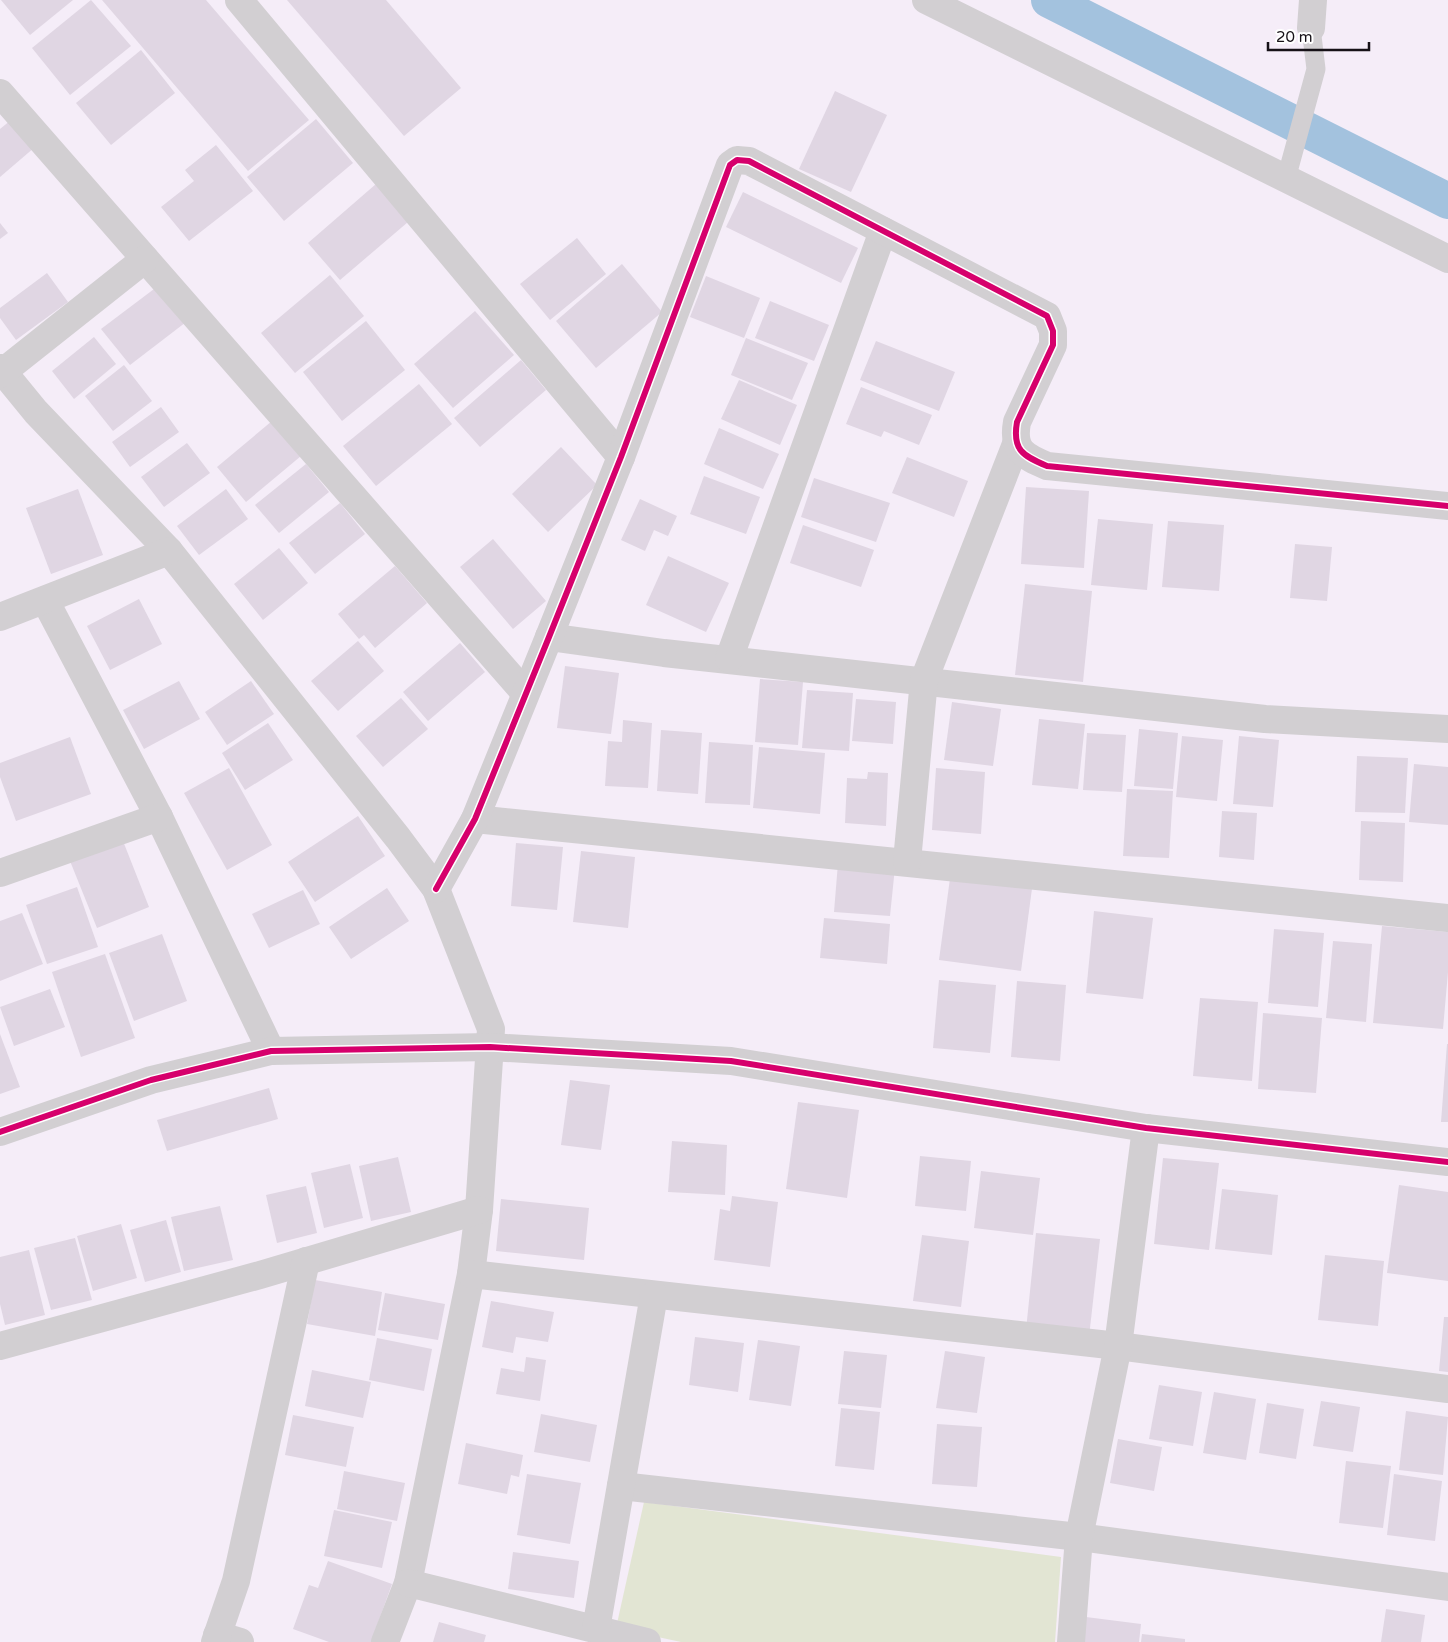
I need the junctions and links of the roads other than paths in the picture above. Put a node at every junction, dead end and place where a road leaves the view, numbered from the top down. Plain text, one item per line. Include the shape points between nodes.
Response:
1 (239, 0) edge
2 (926, 0) edge
3 (1313, 0) edge
4 (1311, 28) joint
5 (0, 93) edge
6 (1286, 179) junction
7 (882, 231) junction
8 (1448, 258) edge
9 (145, 259) junction
10 (1, 372) edge
11 (1016, 444) junction
12 (621, 457) junction
13 (1448, 506) edge
14 (169, 551) junction
15 (45, 600) junction
16 (0, 617) edge
17 (549, 637) junction
18 (729, 660) junction
19 (924, 680) junction
20 (525, 693) junction
21 (1448, 729) edge
22 (159, 817) junction
23 (475, 819) junction
24 (907, 861) junction
25 (0, 874) edge
26 (436, 889) junction
27 (1448, 918) edge
28 (490, 1047) junction
29 (271, 1051) junction
30 (1146, 1128) junction
31 (0, 1132) edge
32 (1448, 1162) edge
33 (479, 1210) junction
34 (306, 1261) junction
35 (471, 1274) junction
36 (654, 1295) junction
37 (0, 1346) edge
38 (1118, 1346) junction
39 (1448, 1389) edge
40 (621, 1486) junction
41 (1079, 1537) junction
42 (408, 1583) junction
43 (1448, 1587) edge
44 (596, 1629) junction
45 (224, 1640) edge
46 (385, 1642) edge
47 (647, 1642) edge
48 (1071, 1642) edge

1 - 12 street
2 - 6 street
3 - 4 street
4 - 6 lane via 1316,69
5 - 9 street
6 - 8 street
7 - 11 street via 1046,316 1053,331 1053,345 1017,422
7 - 12 street via 749,161 737,160 730,165
7 - 18 street
9 - 10 street
9 - 20 street
10 - 14 street
11 - 13 street via 1027,458 1046,466
11 - 19 street
12 - 17 street
14 - 15 street
14 - 26 street
15 - 16 street
15 - 22 street
17 - 18 street
17 - 20 street
18 - 19 street
19 - 21 street via 1265,719
19 - 24 street
20 - 23 street
22 - 25 street
22 - 29 street
23 - 24 street
23 - 26 street
24 - 27 street
26 - 28 street via 491,1029
28 - 29 street
28 - 30 street via 731,1061
28 - 33 street
29 - 31 street via 151,1080
30 - 32 street
30 - 38 street
33 - 34 street
33 - 35 street
34 - 37 street
34 - 45 street
35 - 36 street
35 - 42 street
36 - 38 street
36 - 40 street
38 - 39 street
38 - 41 street
40 - 41 street
40 - 44 street
41 - 43 street
41 - 48 street
42 - 44 street
42 - 46 street
44 - 47 street

